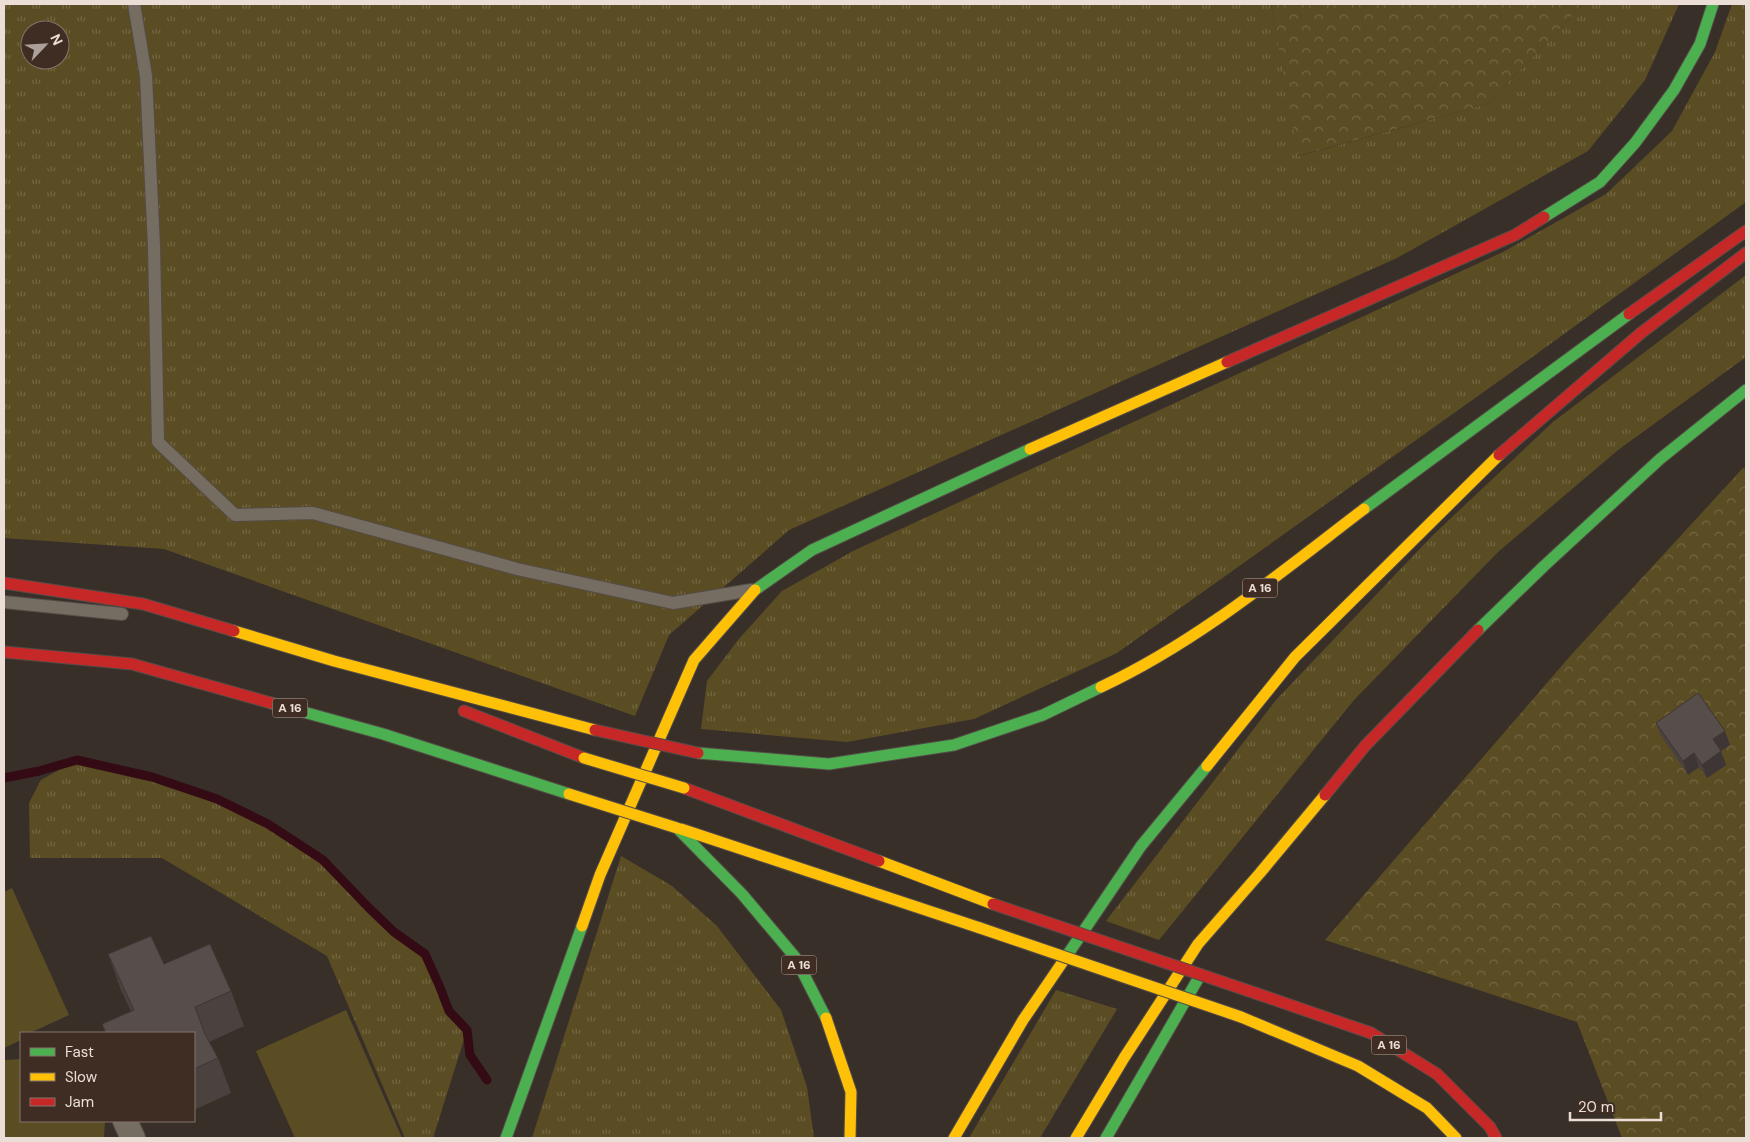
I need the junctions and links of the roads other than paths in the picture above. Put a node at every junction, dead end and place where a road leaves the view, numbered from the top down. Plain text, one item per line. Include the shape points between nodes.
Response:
1 (134, 4) edge
2 (1713, 4) edge
3 (1746, 231) edge
4 (1746, 253) edge
5 (1746, 390) edge
6 (4, 583) edge
7 (756, 589) junction
8 (4, 602) edge
9 (206, 623) junction
10 (4, 651) edge
11 (334, 661) junction
12 (436, 700) dead end
13 (455, 707) dead end
14 (677, 828) junction
15 (1260, 873) junction
16 (1230, 924) dead end
17 (1206, 967) dead end
18 (125, 1122) edge
19 (133, 1138) edge
20 (506, 1138) edge
21 (850, 1138) edge
22 (954, 1138) edge
23 (1076, 1138) edge
24 (1106, 1138) edge
25 (1456, 1138) edge
26 (1496, 1138) edge

1 - 7 lane via 146,76 158,442 235,516 313,512 517,569 673,603
2 - 7 main road via 1700,44 1678,83 1635,143 1600,182 1515,236 1067,432 820,546
3 - 11 main road, A 16, bridge via 1609,328 1224,615 1127,675 1043,715 954,745 829,764 698,754
4 - 22 main road via 1641,333 1506,448 1295,657 1141,846 1023,1020
5 - 15 main road via 1660,459 1455,652 1365,746
6 - 9 main road, A 16 via 143,604
7 - 20 main road via 694,660 600,876
8 - 9 lane
9 - 11 main road, A 16
10 - 14 main road, A 16, bridge via 132,664 383,734
11 - 12 main road, A 16
13 - 26 main road, A 16, bridge via 584,758 684,788 993,904 1371,1034 1437,1074 1490,1127
14 - 21 main road, A 16 via 742,894 794,957 826,1018 851,1092
14 - 25 main road, A 16, bridge via 1241,1017 1358,1066 1427,1108
15 - 16 main road
15 - 23 main road via 1198,944
17 - 24 main road
18 - 19 street

